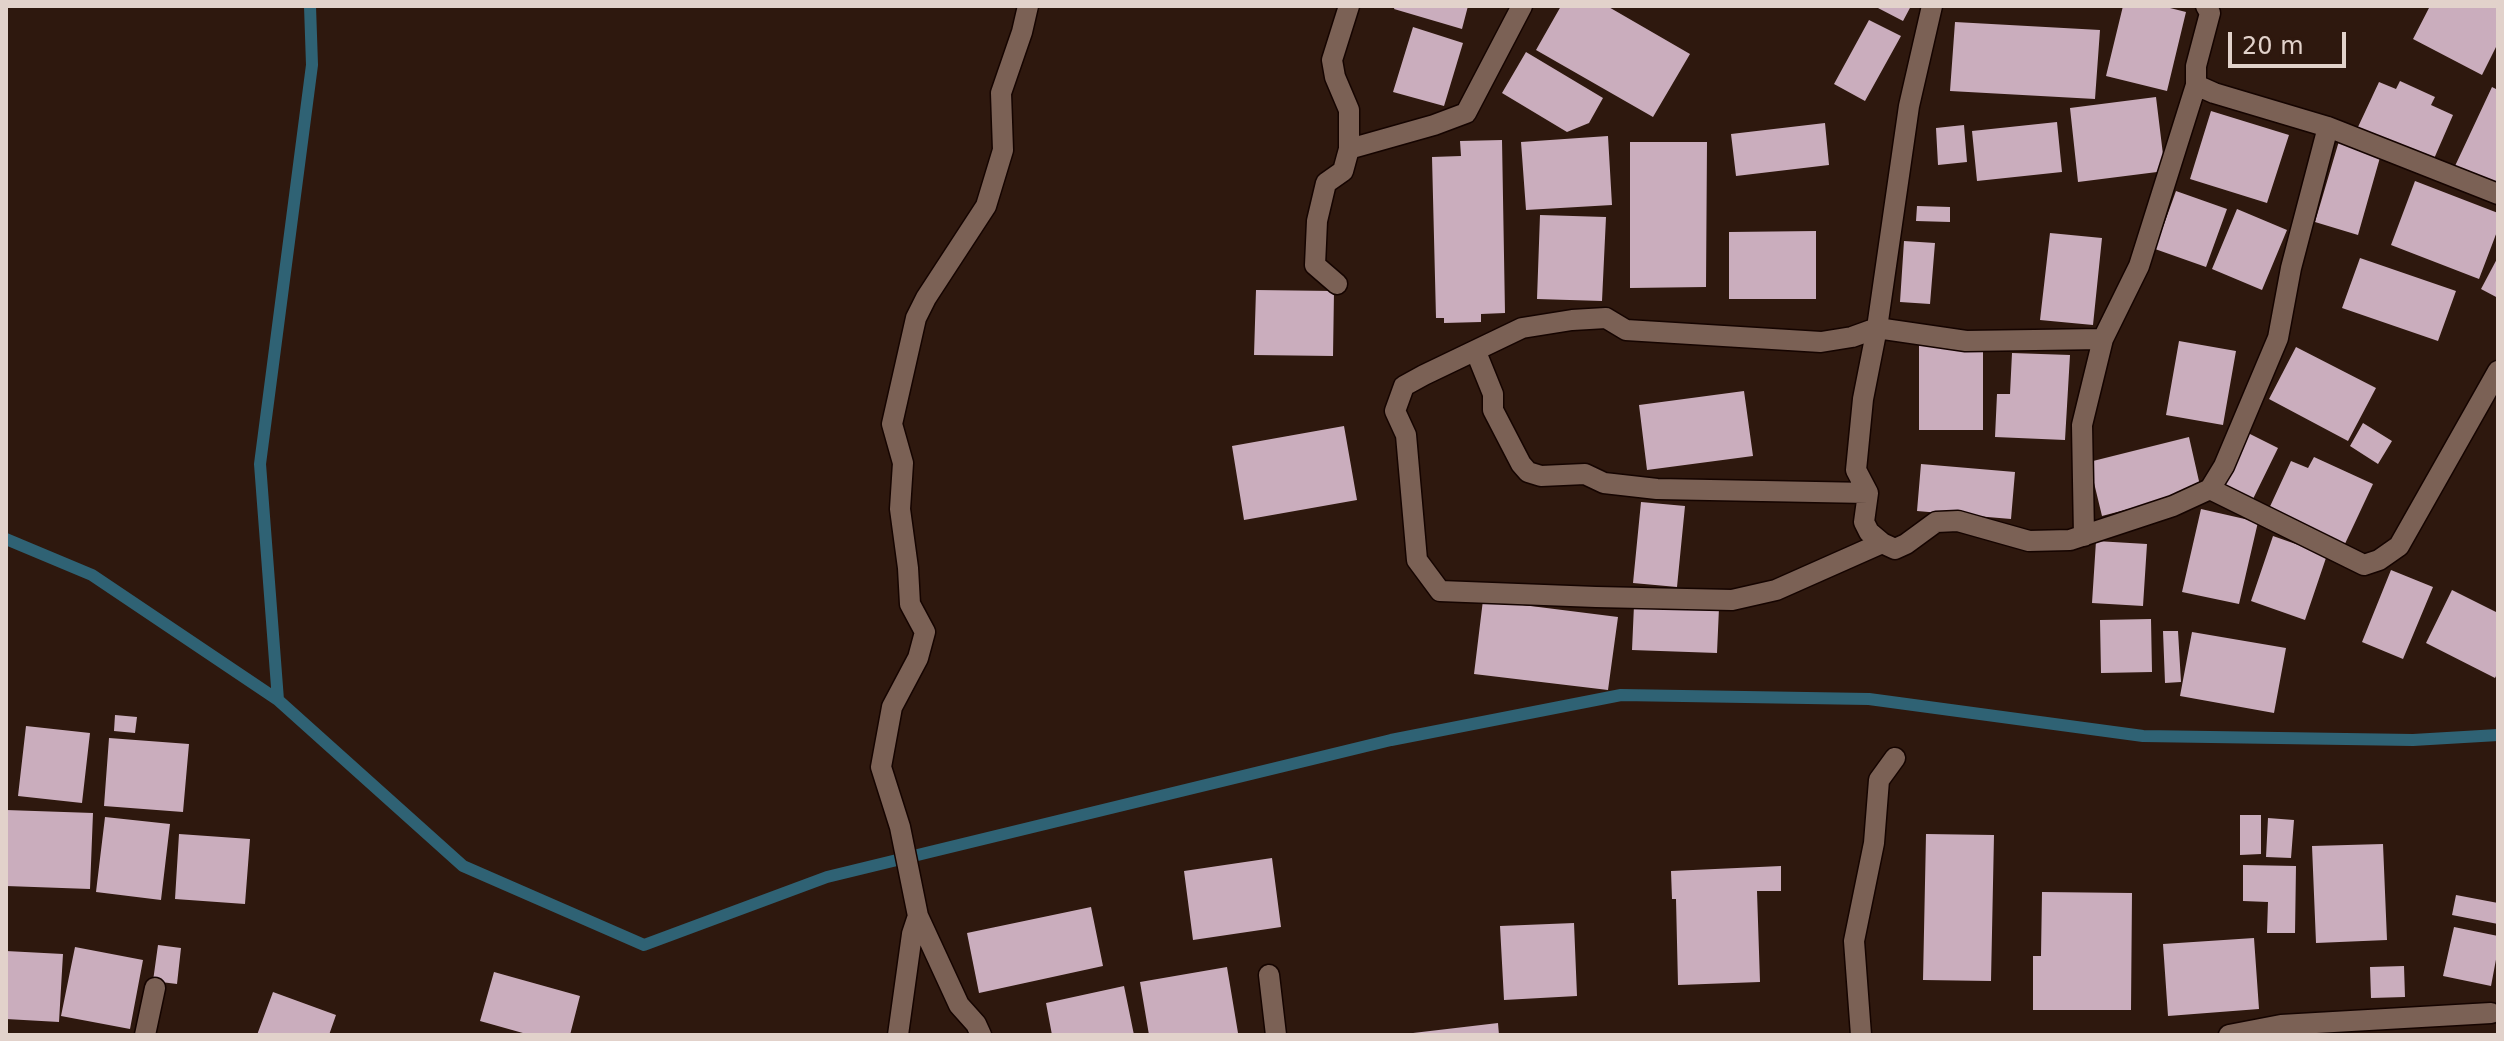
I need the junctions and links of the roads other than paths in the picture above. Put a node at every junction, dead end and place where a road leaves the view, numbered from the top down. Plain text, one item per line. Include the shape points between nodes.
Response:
1 (1028, 6) edge
2 (1349, 6) edge
3 (1522, 6) edge
4 (1932, 6) edge
5 (2206, 6) edge
6 (2196, 85) junction
7 (2328, 127) junction
8 (1349, 149) junction
9 (2498, 194) edge
10 (1337, 284) dead end
11 (1877, 328) junction
12 (2103, 339) junction
13 (1476, 352) junction
14 (2498, 371) edge
15 (2210, 489) junction
16 (1868, 493) junction
17 (2084, 536) junction
18 (1882, 543) junction
19 (1895, 758) dead end
20 (918, 916) junction
21 (1269, 975) dead end
22 (155, 988) dead end
23 (2491, 1013) dead end
24 (2392, 1026) edge
25 (145, 1035) edge
26 (898, 1035) edge
27 (981, 1035) edge
28 (1276, 1035) edge
29 (1861, 1035) edge
30 (2229, 1035) edge

1 - 20 street via 1001,93 1003,150 986,206 916,318 892,424 903,463 900,509 910,604 925,632 918,658 892,707 881,767
2 - 8 street via 1332,60 1349,110
3 - 8 street via 1466,113
4 - 11 street via 1909,106
5 - 6 street via 2210,13
6 - 7 street
6 - 12 street via 2139,266
7 - 9 street
7 - 15 street via 2278,338
8 - 10 street via 1343,171 1326,183 1317,221 1315,265
11 - 12 street via 1966,341
11 - 13 street via 1821,342 1635,331 1606,318 1572,320 1522,328
11 - 16 street via 1856,470
12 - 17 street via 2082,425
13 - 16 street via 1493,394 1493,410 1528,472 1585,474 1604,483 1657,489
13 - 18 street via 1404,386 1395,411 1406,435 1417,560 1440,591 1732,600 1776,590
14 - 15 street via 2399,546 2379,560 2364,565
15 - 17 street
16 - 18 street via 1864,522
17 - 18 street via 2029,541 1958,521 1936,522 1895,549
19 - 29 street via 1879,780 1874,843 1854,941
20 - 26 street
20 - 27 street via 959,1005
21 - 28 street
22 - 25 street
23 - 24 street
24 - 30 street via 2281,1025

